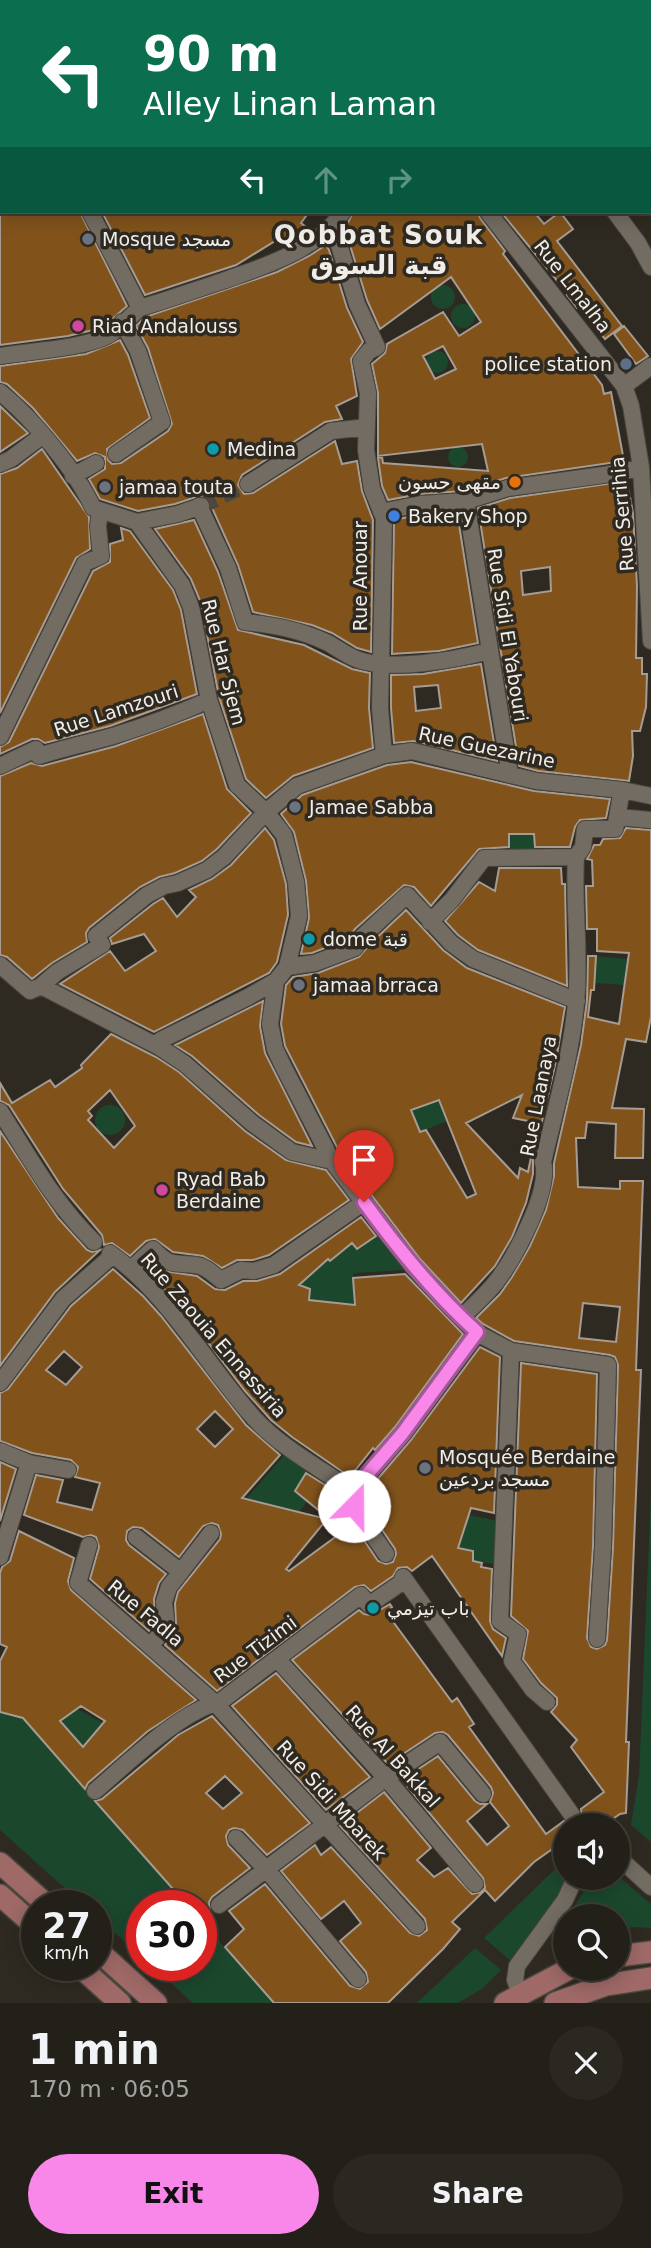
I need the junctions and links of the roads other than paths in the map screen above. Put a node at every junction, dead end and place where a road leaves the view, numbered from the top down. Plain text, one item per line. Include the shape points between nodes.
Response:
1 (91, 214) edge
2 (341, 214) edge
3 (490, 214) edge
4 (616, 214) edge
5 (328, 230) junction
6 (651, 267) edge
7 (140, 308) junction
8 (122, 322) junction
9 (0, 356) edge
10 (651, 366) edge
11 (624, 386) junction
12 (0, 392) edge
13 (367, 427) junction
14 (43, 435) junction
15 (116, 454) dead end
16 (96, 463) dead end
17 (0, 464) edge
18 (641, 467) junction
19 (73, 476) junction
20 (248, 484) tunnel mouth
21 (466, 501) junction
22 (100, 511) junction
23 (381, 512) junction
24 (137, 522) junction
25 (651, 641) edge
26 (489, 652) junction
27 (381, 663) junction
28 (209, 701) junction
29 (0, 737) edge
30 (384, 755) junction
31 (0, 766) edge
32 (510, 775) junction
33 (622, 790) junction
34 (651, 796) edge
35 (266, 812) junction
36 (618, 817) junction
37 (651, 820) edge
38 (576, 857) junction
39 (430, 922) junction
40 (0, 965) edge
41 (287, 967) junction
42 (276, 981) junction
43 (41, 986) junction
44 (577, 1001) junction
45 (156, 1045) junction
46 (0, 1111) edge
47 (331, 1161) junction
48 (364, 1202) junction
49 (94, 1242) dead end
50 (131, 1269) junction
51 (461, 1318) junction
52 (477, 1332) junction
53 (511, 1351) junction
54 (0, 1384) edge
55 (0, 1451) edge
56 (29, 1463) junction
57 (68, 1470) dead end
58 (355, 1490) junction
59 (211, 1533) dead end
60 (136, 1537) dead end
61 (89, 1545) dead end
62 (0, 1557) edge
63 (396, 1568) junction
64 (181, 1572) junction
65 (597, 1639) dead end
66 (151, 1646) junction
67 (277, 1659) junction
68 (547, 1702) dead end
69 (215, 1703) junction
70 (386, 1778) junction
71 (95, 1791) dead end
72 (483, 1794) dead end
73 (571, 1813) edge
74 (326, 1825) junction
75 (236, 1838) dead end
76 (0, 1863) edge
77 (630, 1868) edge
78 (267, 1870) junction
79 (475, 1884) dead end
80 (651, 1886) edge
81 (30, 1890) edge
82 (570, 1890) edge
83 (0, 1895) edge
84 (219, 1905) dead end
85 (21, 1914) edge
86 (417, 1926) dead end
87 (651, 1952) edge
88 (630, 1955) edge
89 (112, 1963) edge
90 (517, 1966) junction
91 (651, 1978) edge
92 (358, 1979) dead end
93 (553, 1979) edge
94 (96, 1981) edge
95 (519, 2000) edge
96 (120, 2003) edge
97 (156, 2003) edge
98 (499, 2003) edge
99 (555, 2003) edge

1 - 7 street
2 - 5 street
3 - 11 street, Rue Lmalha
4 - 6 street
5 - 7 street via 278,261
5 - 13 street, Rue Anouar via 339,245 357,304 377,347 362,361 368,393
7 - 8 street
8 - 9 street via 104,338
8 - 15 street via 138,351 162,422
10 - 11 street
11 - 18 street, Rue Serrihia
12 - 14 street
13 - 20 street via 331,431
13 - 23 street, Rue Anouar via 372,489
14 - 17 street
14 - 19 street
16 - 19 street
18 - 21 street via 508,488
18 - 25 street, Rue Serrihia
19 - 22 street via 93,508
21 - 23 street via 421,503
21 - 26 street, Rue Sidi El Yabouri
22 - 24 street
22 - 29 street via 101,555 85,563
23 - 27 street, Rue Anouar
24 - 27 street via 200,506 228,568 245,622 278,625 313,636 357,659
24 - 28 street, Rue Har Sjem via 182,585 191,607
26 - 27 street via 432,662
26 - 32 street, Rue Sidi El Yabouri
27 - 30 street, Rue Anouar
28 - 31 street, Rue Lamzouri via 110,737 39,756 36,749
28 - 35 street, Rue Har Sjem via 236,785
30 - 32 street, Rue Guezarine via 412,751
30 - 35 street, Rue Guezarine via 297,786
32 - 33 street, Rue Guezarine
33 - 34 street, Rue Guezarine
33 - 36 street
35 - 41 street, Rue Har Sjem via 284,835 296,882 299,916
35 - 43 street, Rue Guezarine via 224,857 207,870 135,903 96,936 102,945
36 - 37 street
36 - 38 street via 615,829 586,829
38 - 39 street via 484,858
38 - 44 street, Rue Laanaya
39 - 41 street via 407,895 355,948 315,963
39 - 44 street via 474,959
40 - 43 street via 30,992
41 - 42 street
42 - 45 street
42 - 47 street via 270,1024 275,1049
43 - 45 street
44 - 51 street, Rue Laanaya via 534,1216 496,1282
45 - 47 street via 292,1153
46 - 49 street via 37,1174
47 - 48 street
48 - 50 street via 274,1265 254,1271 241,1270 221,1280 197,1265 164,1260 153,1249
48 - 51 street via 412,1266
50 - 54 street, Rue Zaouia Ennassiria via 111,1254 63,1299
50 - 58 street, Rue Zaouia Ennassiria via 256,1420
51 - 52 street
52 - 53 street
52 - 58 street
53 - 65 street via 608,1365
53 - 68 street via 500,1621 518,1634 512,1661
55 - 56 street
56 - 57 street
56 - 62 street
58 - 63 street via 354,1506
59 - 64 street
60 - 64 street
61 - 66 street, Rue Fadla via 78,1583
63 - 67 street, Rue Tizimi via 369,1605 361,1595
63 - 73 street
64 - 66 street via 169,1587 164,1602 166,1620
66 - 69 street, Rue Fadla
67 - 69 street, Rue Tizimi
67 - 70 street, Rue Al Bakkal
69 - 71 street, Rue Tizimi via 208,1703 151,1743
69 - 74 street, Rue Sidi Mbarek
70 - 72 street via 439,1742
70 - 74 street
70 - 79 street, Rue Al Bakkal
74 - 78 street
74 - 86 street, Rue Sidi Mbarek
75 - 78 street
76 - 81 main road
77 - 80 street
78 - 84 street
78 - 92 street
82 - 90 street
83 - 85 main road
87 - 88 main road
89 - 97 main road
90 - 95 street
90 - 98 street
91 - 99 main road via 606,1985
93 - 95 main road
94 - 96 main road

